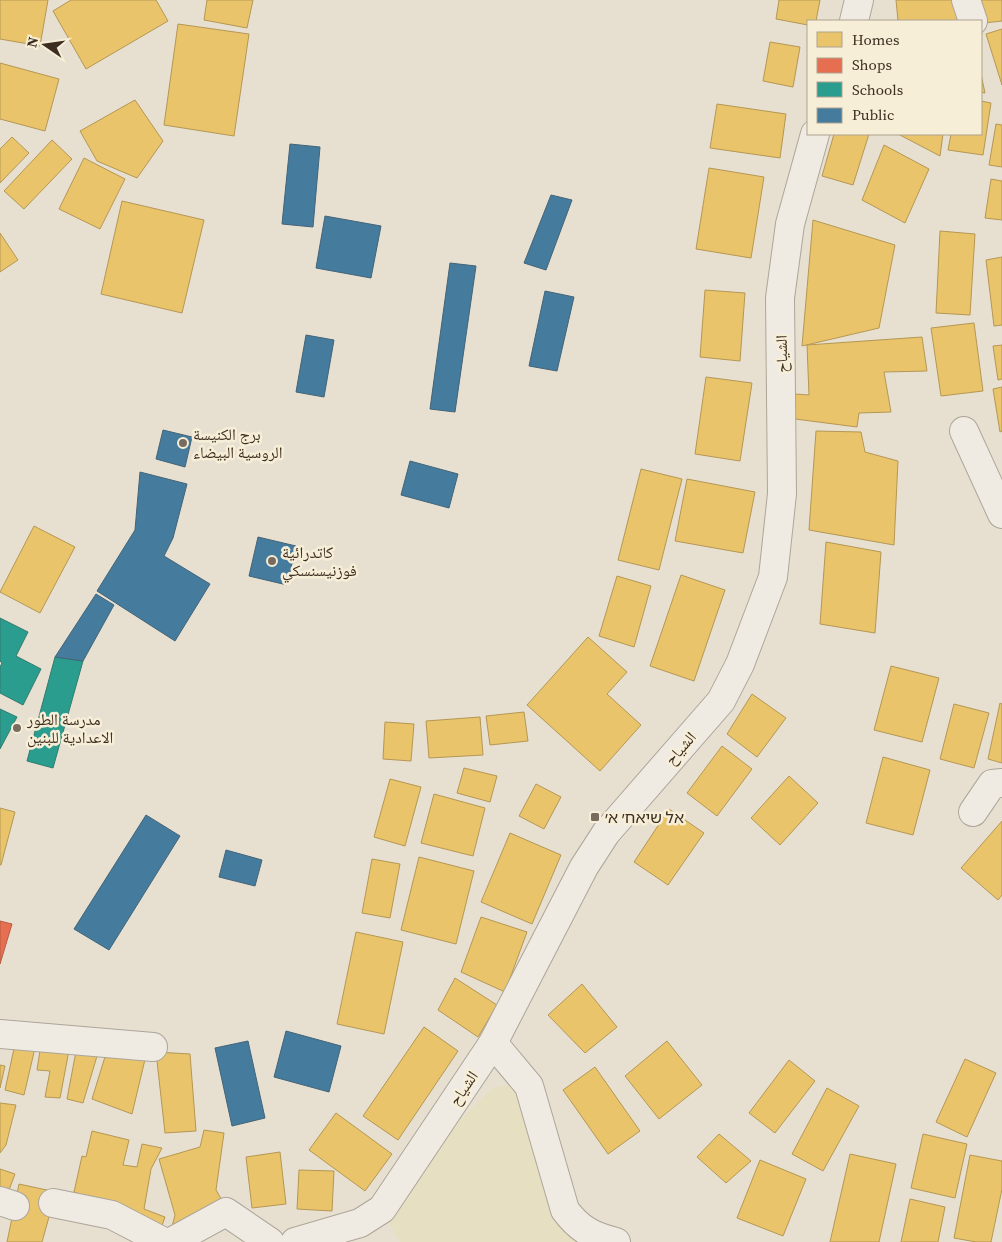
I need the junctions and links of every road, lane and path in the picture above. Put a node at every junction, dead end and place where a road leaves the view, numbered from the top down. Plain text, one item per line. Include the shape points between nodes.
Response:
1 (860, 0) edge
2 (966, 0) edge
3 (854, 20) edge
4 (973, 20) edge
5 (815, 135) edge
6 (964, 431) dead end
7 (1002, 514) edge
8 (1002, 783) edge
9 (973, 812) dead end
10 (0, 1034) edge
11 (493, 1044) junction
12 (153, 1047) dead end
13 (53, 1203) dead end
14 (164, 1242) edge
15 (170, 1242) edge
16 (270, 1242) edge
17 (295, 1242) edge
18 (616, 1242) edge

1 - 3 street
2 - 4 street
5 - 11 street, الشياح via 790,224 780,298 782,494 773,577 740,664 721,701 606,833 584,867
6 - 7 street
8 - 9 street via 992,784
10 - 12 street
11 - 17 street, الشياح via 382,1209 360,1223
11 - 18 street via 529,1086 565,1210 576,1225 599,1238
13 - 14 street via 112,1215
15 - 16 street via 226,1212

